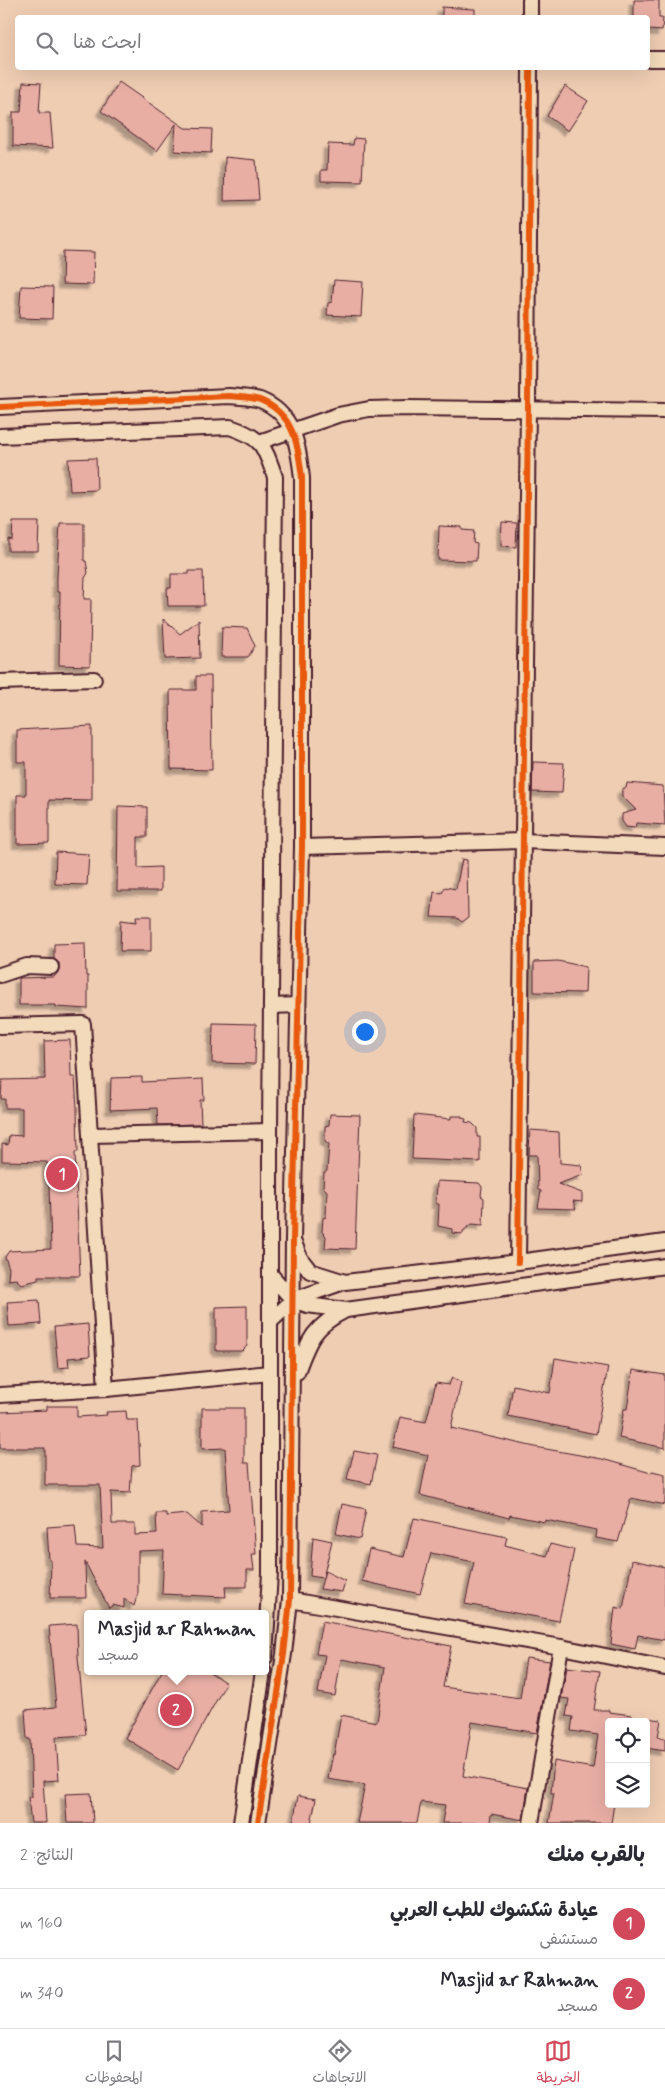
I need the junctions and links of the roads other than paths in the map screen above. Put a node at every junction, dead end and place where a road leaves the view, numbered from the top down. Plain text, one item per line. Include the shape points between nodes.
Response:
1 (530, 0) edge
2 (530, 15) edge
3 (650, 59) edge
4 (665, 59) edge
5 (530, 70) edge
6 (0, 407) edge
7 (528, 409) junction
8 (665, 411) edge
9 (293, 430) junction
10 (0, 436) edge
11 (259, 442) junction
12 (94, 679) dead end
13 (0, 682) edge
14 (523, 841) junction
15 (665, 846) edge
16 (302, 847) junction
17 (51, 967) dead end
18 (0, 975) edge
19 (298, 1005) junction
20 (271, 1006) junction
21 (0, 1026) edge
22 (270, 1132) junction
23 (90, 1135) junction
24 (293, 1239) junction
25 (665, 1242) edge
26 (566, 1255) junction
27 (518, 1262) junction
28 (665, 1266) edge
29 (270, 1274) junction
30 (569, 1279) junction
31 (345, 1282) junction
32 (293, 1300) junction
33 (346, 1310) junction
34 (270, 1322) junction
35 (270, 1373) junction
36 (293, 1382) junction
37 (106, 1389) junction
38 (0, 1395) edge
39 (290, 1600) junction
40 (268, 1610) edge
41 (561, 1647) junction
42 (665, 1668) edge
43 (262, 1675) edge
44 (245, 1796) junction
45 (262, 1797) junction
46 (241, 1823) edge
47 (258, 1823) edge
48 (531, 1823) edge

1 - 2 street
3 - 4 street
5 - 7 street
6 - 9 street via 228,396 260,400 281,414
7 - 8 street
7 - 9 street via 369,409
7 - 14 street
9 - 11 street
9 - 16 street via 302,478
10 - 11 street via 230,427 250,434
11 - 20 street via 265,448 275,477 276,501
12 - 13 street
14 - 15 street
14 - 16 street
14 - 27 street
16 - 19 street
17 - 18 street via 27,966
19 - 20 street
19 - 24 street
20 - 22 street
21 - 23 street via 83,1024
22 - 23 street
22 - 29 street
23 - 37 street
24 - 31 street via 300,1258 310,1271
24 - 32 street
25 - 26 street
26 - 27 street
26 - 30 street
27 - 31 street
28 - 30 street
29 - 32 street
29 - 34 street
30 - 33 street
31 - 32 street
32 - 33 street
32 - 34 street
32 - 36 street
33 - 36 street via 329,1318 313,1334
34 - 35 street
35 - 37 street
35 - 40 street
36 - 39 street
37 - 38 street
39 - 41 street
39 - 45 street
41 - 42 street
41 - 48 street
43 - 44 street
44 - 45 street
44 - 46 street
45 - 47 street

